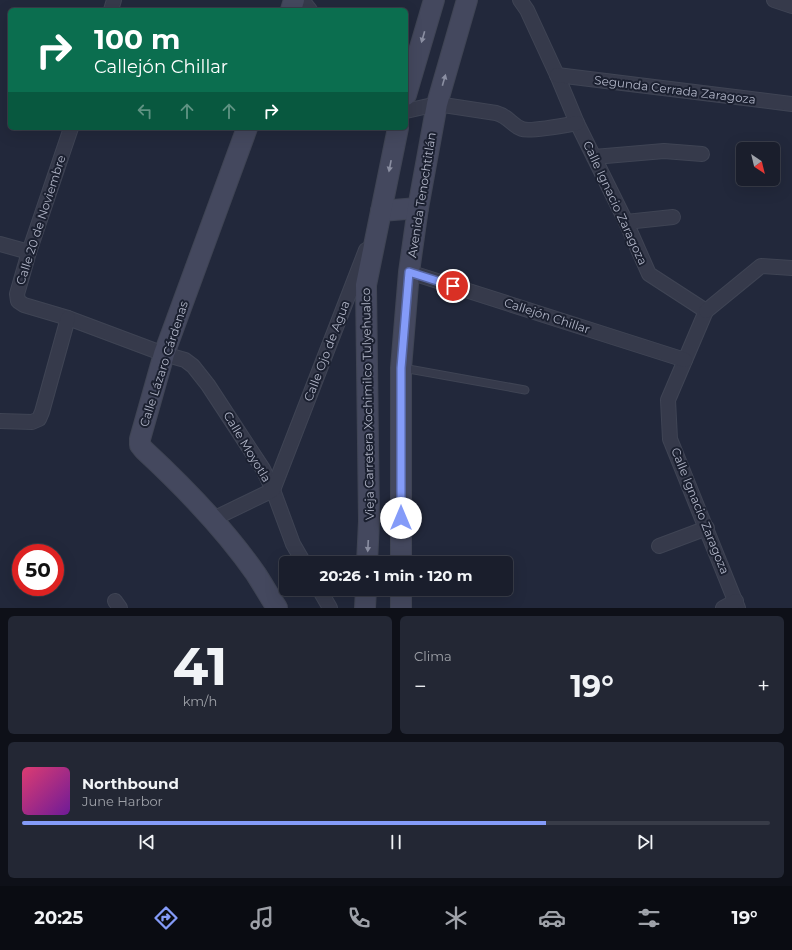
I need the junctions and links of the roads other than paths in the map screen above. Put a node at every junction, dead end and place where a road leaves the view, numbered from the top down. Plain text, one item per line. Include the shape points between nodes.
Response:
1 (302, 0) edge
2 (434, 0) edge
3 (467, 0) edge
4 (520, 0) edge
5 (774, 0) edge
6 (792, 6) edge
7 (308, 8) edge
8 (558, 75) junction
9 (408, 88) edge
10 (437, 104) junction
11 (792, 104) edge
12 (408, 111) edge
13 (577, 123) junction
14 (70, 130) edge
15 (246, 130) edge
16 (398, 130) edge
17 (702, 154) dead end
18 (594, 157) junction
19 (418, 208) junction
20 (381, 211) junction
21 (673, 217) dead end
22 (626, 222) junction
23 (0, 244) edge
24 (29, 252) junction
25 (792, 268) edge
26 (409, 272) junction
27 (706, 311) junction
28 (68, 318) junction
29 (164, 354) junction
30 (685, 360) junction
31 (401, 368) junction
32 (525, 390) dead end
33 (0, 421) edge
34 (273, 490) junction
35 (213, 519) junction
36 (707, 528) junction
37 (660, 546) dead end
38 (300, 556) edge
39 (367, 556) edge
40 (401, 556) edge
41 (323, 596) edge
42 (366, 596) edge
43 (401, 596) edge
44 (737, 605) edge
45 (277, 608) edge
46 (330, 608) edge
47 (365, 608) edge
48 (401, 608) edge
49 (723, 608) edge

1 - 7 street
2 -> 9 main road
10 -> 3 main road, Avenida Tenochtitlán
4 - 8 street, Calle Ignacio Zaragoza
5 - 6 street
8 - 11 street, Segunda Cerrada Zaragoza
8 - 13 street, Calle Ignacio Zaragoza
10 - 12 street
10 - 13 street via 503,115 516,126 527,130
10 - 19 main road, Avenida Tenochtitlán
13 - 18 street, Calle Ignacio Zaragoza
14 - 24 street, Calle 20 de Noviembre
15 - 29 main road, Calle Lázaro Cárdenas
16 -> 20 main road, Vieja Carretera Xochimilco Tulyehualco
17 - 18 street via 664,151
18 - 22 street, Calle Ignacio Zaragoza
19 - 20 main road
19 - 26 main road, Avenida Tenochtitlán
20 - 34 street, Calle Ojo de Agua
20 -> 39 main road, Vieja Carretera Xochimilco Tulyehualco via 366,285
21 - 22 street
22 - 27 street, Calle Ignacio Zaragoza via 649,274
23 - 24 street
24 - 28 street, Calle 20 de Noviembre via 17,294 18,301
25 - 27 street via 761,266
26 - 30 street, Callejón Chillar
26 - 31 main road, Avenida Tenochtitlán
27 - 30 street, Calle Ignacio Zaragoza
28 - 29 street, Calle 20 de Noviembre
28 - 33 street via 39,419 32,422
29 - 34 street, Calle Moyotla via 185,360 208,384 263,469
29 - 35 main road, Calle Lázaro Cárdenas via 140,445
30 - 36 street, Calle Ignacio Zaragoza via 668,400 670,439
31 - 32 lane
31 - 40 main road, Avenida Tenochtitlán
34 - 35 street
34 - 38 street, Calle Moyotla
35 - 45 main road, Calle Lázaro Cárdenas via 256,574
36 - 37 street
36 - 44 street, Calle Ignacio Zaragoza
41 - 46 street
42 - 47 main road
43 - 48 main road
44 - 49 street

